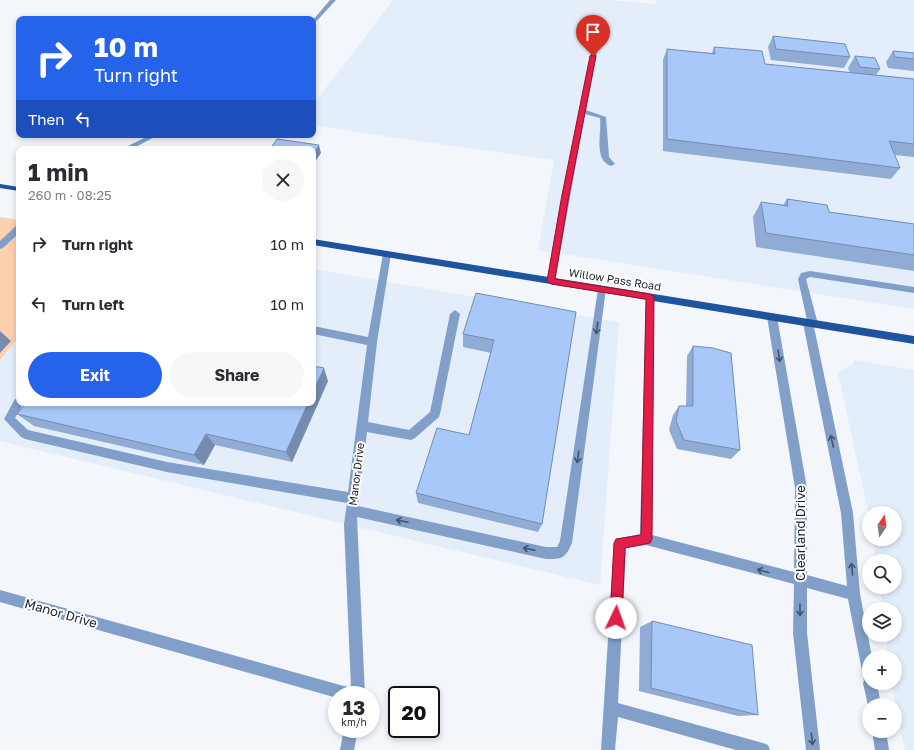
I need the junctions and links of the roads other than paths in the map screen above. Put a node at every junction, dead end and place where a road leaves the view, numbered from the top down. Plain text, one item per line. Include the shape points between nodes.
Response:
1 (333, 0) edge
2 (316, 20) edge
3 (596, 42) dead end
4 (582, 111) junction
5 (149, 138) edge
6 (132, 146) edge
7 (611, 164) dead end
8 (0, 186) edge
9 (16, 189) edge
10 (16, 231) edge
11 (316, 242) edge
12 (0, 246) edge
13 (387, 254) junction
14 (551, 281) junction
15 (602, 289) junction
16 (914, 290) edge
17 (650, 297) junction
18 (455, 314) dead end
19 (772, 317) junction
20 (810, 323) junction
21 (316, 331) edge
22 (914, 340) edge
23 (372, 342) junction
24 (17, 406) edge
25 (362, 426) junction
26 (353, 498) junction
27 (352, 510) junction
28 (646, 539) junction
29 (800, 581) junction
30 (854, 594) junction
31 (0, 596) edge
32 (864, 650) edge
33 (358, 686) edge
34 (328, 688) edge
35 (611, 708) junction
36 (349, 738) edge
37 (880, 738) edge
38 (347, 750) edge
39 (608, 750) edge
40 (763, 750) edge
41 (813, 750) edge
42 (882, 750) edge

1 - 2 street
3 - 4 street
4 - 7 street via 603,117 605,158
4 - 14 street
5 - 6 street
8 - 9 main road
10 - 12 street
11 - 13 main road, Willow Pass Road
13 - 14 main road, Willow Pass Road
13 - 23 street, Manor Drive
14 - 15 main road, Willow Pass Road
15 - 17 main road, Willow Pass Road
15 -> 27 street via 566,543 560,553 546,553
16 - 20 street via 804,275 802,279
17 - 19 main road, Willow Pass Road
17 - 28 street
18 - 25 street via 435,414 411,435
19 - 20 main road, Willow Pass Road
19 -> 29 street, Clearland Drive via 801,488
20 - 22 main road, Willow Pass Road
30 -> 20 street via 847,513
21 - 23 street
23 - 25 street, Manor Drive
24 - 26 street via 9,419 25,434 167,467
25 - 26 street, Manor Drive
26 - 27 street, Manor Drive
27 - 33 street, Manor Drive via 350,524
29 -> 28 street
28 - 35 street via 620,543
29 - 30 street
29 -> 41 street, Clearland Drive via 800,632
30 - 32 street
31 - 34 street, Manor Drive
35 - 39 street
35 - 40 street
36 - 38 street
37 - 42 street

